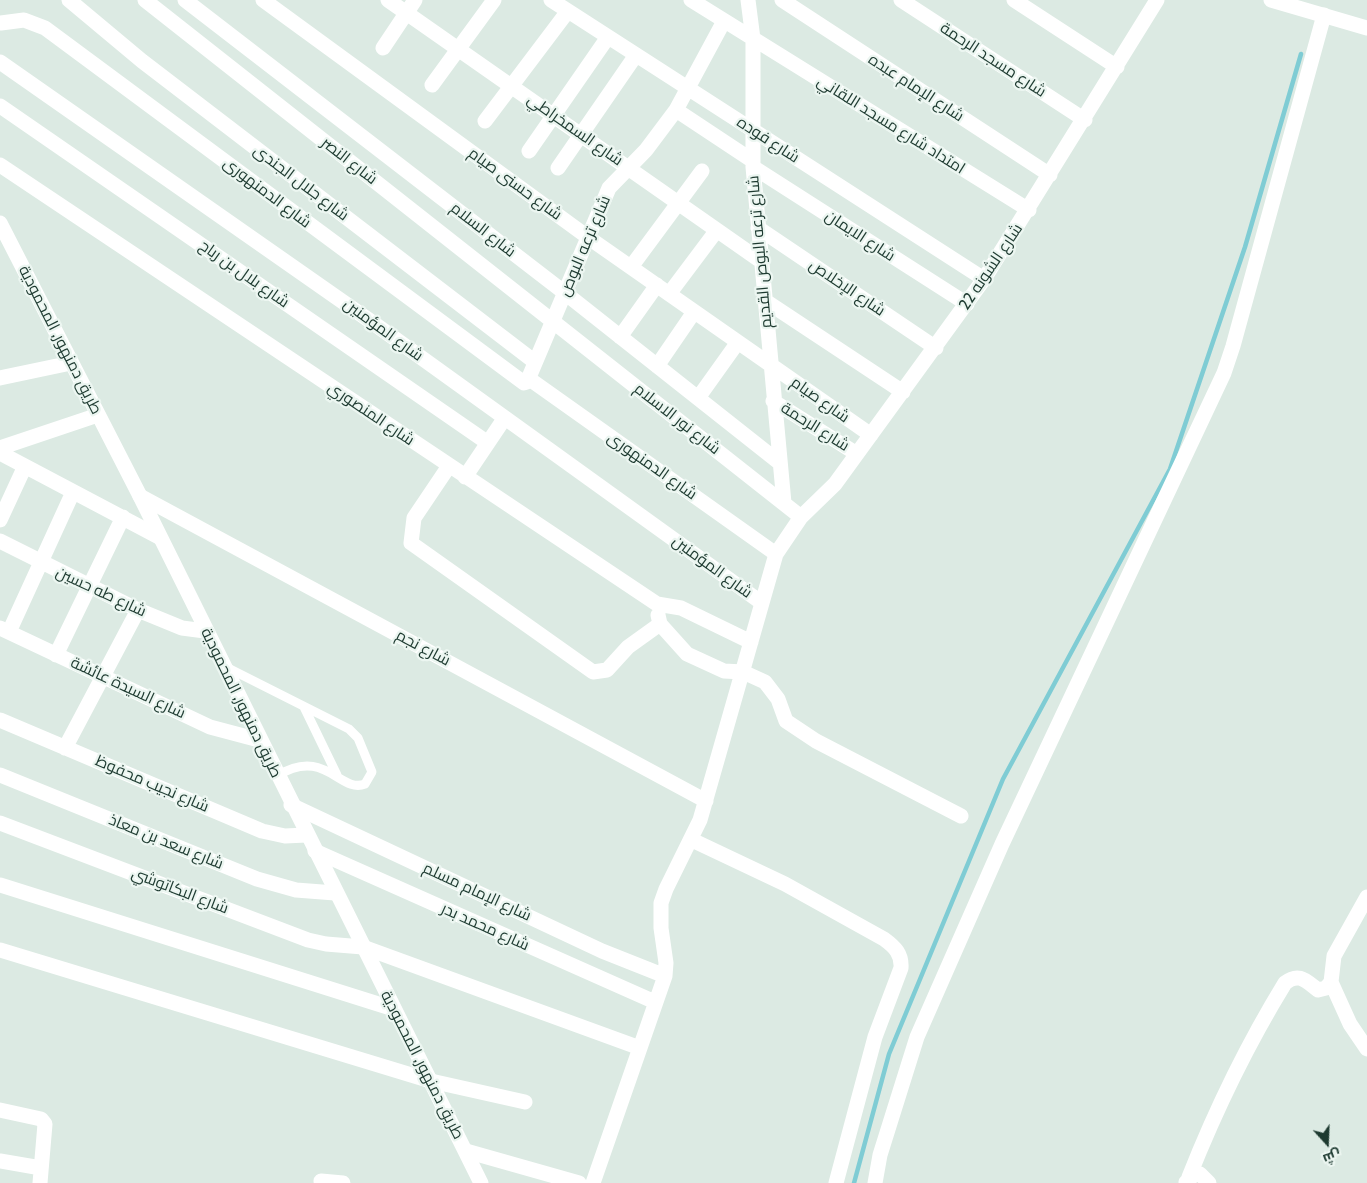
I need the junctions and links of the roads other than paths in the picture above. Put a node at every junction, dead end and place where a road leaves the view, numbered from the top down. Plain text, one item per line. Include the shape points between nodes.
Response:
1 (69, 0) edge
2 (146, 0) edge
3 (185, 0) edge
4 (263, 0) edge
5 (388, 0) edge
6 (415, 0) edge
7 (494, 0) edge
8 (551, 0) edge
9 (691, 0) edge
10 (748, 0) edge
11 (782, 0) edge
12 (901, 0) edge
13 (1014, 0) edge
14 (1157, 0) edge
15 (1271, 0) edge
16 (568, 11) junction
17 (407, 13) junction
18 (1324, 15) junction
19 (724, 21) junction
20 (0, 23) edge
21 (1367, 28) edge
22 (608, 36) junction
23 (753, 39) junction
24 (383, 48) dead end
25 (458, 49) junction
26 (636, 55) junction
27 (0, 62) edge
28 (1116, 67) junction
29 (432, 85) dead end
30 (512, 87) junction
31 (688, 88) junction
32 (0, 106) edge
33 (676, 110) junction
34 (553, 116) junction
35 (1085, 120) junction
36 (485, 122) dead end
37 (754, 131) junction
38 (581, 135) junction
39 (529, 150) dead end
40 (753, 164) junction
41 (0, 165) edge
42 (628, 167) junction
43 (558, 168) dead end
44 (702, 171) dead end
45 (1050, 176) junction
46 (678, 203) junction
47 (1028, 210) junction
48 (0, 223) edge
49 (758, 228) junction
50 (717, 230) junction
51 (589, 238) junction
52 (5, 243) edge
53 (761, 261) junction
54 (631, 267) junction
55 (984, 279) junction
56 (663, 290) junction
57 (565, 294) junction
58 (764, 300) junction
59 (966, 304) junction
60 (694, 312) junction
61 (553, 321) junction
62 (620, 337) junction
63 (738, 342) junction
64 (936, 348) junction
65 (535, 362) junction
66 (71, 363) junction
67 (770, 365) junction
68 (656, 366) junction
69 (0, 378) edge
70 (528, 380) junction
71 (903, 392) junction
72 (698, 398) junction
73 (773, 401) junction
74 (98, 415) junction
75 (504, 419) junction
76 (871, 435) junction
77 (488, 443) junction
78 (0, 448) edge
79 (0, 453) edge
80 (857, 454) junction
81 (780, 463) junction
82 (25, 466) junction
83 (449, 466) junction
84 (465, 477) junction
85 (73, 492) junction
86 (140, 496) junction
87 (784, 503) junction
88 (123, 517) junction
89 (801, 517) junction
90 (0, 520) edge
91 (159, 536) junction
92 (0, 541) edge
93 (776, 554) junction
94 (41, 563) junction
95 (89, 587) junction
96 (762, 603) junction
97 (657, 604) junction
98 (138, 610) junction
99 (660, 624) junction
100 (4, 630) edge
101 (205, 631) junction
102 (751, 642) junction
103 (56, 655) junction
104 (222, 664) junction
105 (743, 672) junction
106 (102, 677) junction
107 (304, 707) junction
108 (0, 720) edge
109 (259, 740) junction
110 (65, 748) junction
111 (0, 775) edge
112 (336, 775) junction
113 (277, 776) junction
114 (706, 801) junction
115 (291, 805) junction
116 (961, 816) dead end
117 (0, 823) edge
118 (306, 835) junction
119 (692, 840) junction
120 (315, 852) junction
121 (0, 885) edge
122 (335, 893) junction
123 (1367, 897) edge
124 (363, 947) junction
125 (0, 950) edge
126 (664, 976) junction
127 (1331, 982) junction
128 (655, 1002) junction
129 (394, 1009) junction
130 (640, 1048) junction
131 (1367, 1049) edge
132 (431, 1081) junction
133 (525, 1102) dead end
134 (0, 1110) edge
135 (466, 1151) junction
136 (0, 1161) edge
137 (40, 1176) edge
138 (1187, 1180) edge
139 (321, 1181) dead end
140 (342, 1183) edge
141 (481, 1183) edge
142 (579, 1183) edge
143 (594, 1183) edge
144 (836, 1183) edge
145 (875, 1183) edge
146 (1208, 1183) edge

1 - 65 street, شارع جلال الجندى via 142,61
2 - 61 street, شارع النصر
3 - 57 street, شارع السلام
4 - 51 street, شارع حسنى صيام
5 - 17 street, شارع السمخراطي
6 - 17 street
7 - 25 street
8 - 16 street, شارع فوده
9 - 19 street, امتداد شارع مسجد اللقاني
10 - 23 street, شارع ترعه البوص القديم
11 - 45 street, شارع الإمام عبده
12 - 35 street, شارع مسجد الرحمة
13 - 28 street
14 - 28 street, شارع الشونه 22
15 - 18 street
16 - 22 street, شارع فوده
16 - 30 street
17 - 24 street
17 - 25 street, شارع السمخراطي
18 - 21 street
18 - 145 street via 1224,373 1002,844 917,1037 880,1155
19 - 23 street, امتداد شارع مسجد اللقاني
19 - 31 street, شارع ترعه البوص
20 - 70 street, شارع الدمنهورى via 24,20 45,28 523,383
22 - 26 street, شارع فوده
22 - 34 street
23 - 37 street, شارع ترعه البوص القديم
23 - 47 street, امتداد شارع مسجد اللقاني
25 - 29 street
25 - 30 street, شارع السمخراطي
26 - 31 street, شارع فوده
26 - 38 street
27 - 75 street, شارع المؤمنين via 376,325
28 - 35 street, شارع الشونه 22
30 - 34 street, شارع السمخراطي
30 - 36 street
31 - 33 street, شارع ترعه البوص
31 - 37 street, شارع فوده
32 - 77 street, شارع بلال بن رباح
33 - 40 street, شارع فوده
33 - 42 street, شارع ترعه البوص via 662,132
34 - 38 street, شارع السمخراطي
34 - 39 street
35 - 45 street, شارع الشونه 22
37 - 40 street, شارع ترعه البوص القديم
37 - 55 street, شارع فوده
38 - 42 street, شارع السمخراطي
38 - 43 street
40 - 49 street, شارع ترعه البوص القديم
40 - 59 street, شارع الايمان
41 - 83 street, شارع المنصوري
42 - 46 street, شارع السمخراطي
42 - 51 street, شارع ترعه البوص via 609,188
44 - 46 street
45 - 47 street, شارع الشونه 22
46 - 50 street, شارع السمخراطي
46 - 54 street
47 - 55 street, شارع الشونه 22
48 - 52 street, طريق دمنهور, المحمودية
49 - 53 street, شارع ترعه البوص القديم
49 - 64 street, شارع الإخلاص
50 - 53 street, شارع السمخراطي
50 - 56 street
51 - 54 street, شارع حسنى صيام
51 - 57 street, شارع ترعه البوص
52 - 66 street, طريق دمنهور, المحمودية
53 - 58 street, شارع ترعه البوص القديم
54 - 56 street, شارع حسنى صيام
55 - 59 street, شارع الشونه 22
56 - 60 street, شارع حسنى صيام
56 - 62 street
57 - 61 street, شارع ترعه البوص
57 - 62 street, شارع السلام
58 - 67 street, شارع ترعه البوص القديم
58 - 71 street
59 - 64 street, شارع الشونه 22
60 - 63 street, شارع حسنى صيام
60 - 68 street
61 - 65 street, شارع ترعه البوص
61 - 87 street, شارع نور الاسلام
62 - 68 street, شارع السلام
63 - 67 street, شارع حسنى صيام
63 - 72 street
64 - 71 street, شارع الشونه 22
65 - 70 street, شارع ترعه البوص
66 - 69 street
66 - 74 street, طريق دمنهور, المحمودية
67 - 73 street, شارع ترعه البوص القديم
67 - 76 street, شارع صيام
68 - 72 street, شارع السلام
70 - 93 street, شارع الدمنهورى
71 - 76 street, شارع الشونه 22
72 - 81 street, شارع السلام
73 - 80 street, شارع الرحمة
73 - 81 street, شارع ترعه البوص القديم
74 - 78 street
74 - 86 street, طريق دمنهور, المحمودية
75 - 77 street
75 - 96 street, شارع المؤمنين
76 - 80 street, شارع الشونه 22
77 - 84 street
79 - 82 street
80 - 89 street, شارع الشونه 22 via 831,488
81 - 87 street, شارع ترعه البوص القديم
82 - 85 street
82 - 90 street
83 - 84 street, شارع المنصوري
83 - 99 street via 414,518 411,543 592,672 607,670 628,647
84 - 97 street, شارع المنصوري
85 - 88 street
85 - 94 street
86 - 91 street, طريق دمنهور, المحمودية
86 - 114 street, شارع نجم
87 - 89 street, شارع نور الاسلام
88 - 91 street
88 - 95 street
89 - 93 street, شارع الشونه 22
91 - 101 street, طريق دمنهور, المحمودية
92 - 94 street, شارع طه حسين
93 - 96 street, شارع الشونه 22
94 - 95 street, شارع طه حسين
94 - 100 street
95 - 98 street, شارع طه حسين
95 - 103 street
96 - 102 street, شارع الشونه 22
97 - 99 street
97 - 102 street, شارع المنصوري via 681,608
98 - 101 street, شارع طه حسين via 182,628
98 - 106 street
99 - 105 street via 687,654 724,671
100 - 103 street, شارع السيدة عائشة
101 - 104 street, طريق دمنهور, المحمودية
102 - 105 street, شارع الشونه 22
103 - 106 street, شارع السيدة عائشة
104 - 107 lane
104 - 109 street, طريق دمنهور, المحمودية
105 - 114 street, شارع الشونه 22
105 - 116 street via 765,682 778,699 786,721 816,741
106 - 109 street, شارع السيدة عائشة via 210,727
106 - 110 street
107 - 112 lane
107 - 112 lane via 349,729 358,738 372,772 365,784 356,786
108 - 110 street, شارع نجيب محفوظ
109 - 113 street, طريق دمنهور, المحمودية
110 - 118 street, شارع نجيب محفوظ via 262,831 285,836
111 - 122 street, شارع سعد بن معاذ via 257,879 296,890
112 - 113 lane via 306,765
113 - 115 street, طريق دمنهور, المحمودية
114 - 119 street, شارع الشونه 22
115 - 118 street, طريق دمنهور, المحمودية
115 - 126 street, شارع الإمام مسلم via 602,951
117 - 124 street, شارع البكاتوشي via 308,940 335,946
118 - 120 street, طريق دمنهور, المحمودية
119 - 126 street, شارع الشونه 22 via 668,883 661,903 666,963
119 - 144 street via 785,884 884,939 895,947 902,959 875,1037
120 - 122 street, طريق دمنهور, المحمودية
120 - 128 street, شارع محمد بدر
121 - 129 street
122 - 124 street, طريق دمنهور, المحمودية
123 - 127 street via 1334,956
124 - 129 street, طريق دمنهور, المحمودية
124 - 130 street, شارع البكاتوشي
125 - 132 street
126 - 128 street, شارع الشونه 22
127 - 131 street via 1350,1024
127 - 138 street via 1318,990 1300,977 1293,977 1285,983 1254,1033
128 - 130 street, شارع الشونه 22
129 - 132 street, طريق دمنهور, المحمودية
130 - 143 street, شارع الشونه 22
132 - 133 street
132 - 135 street, طريق دمنهور, المحمودية
134 - 137 street via 41,1119 45,1124
135 - 141 street, طريق دمنهور, المحمودية
135 - 142 street
136 - 137 street
138 - 146 street via 1200,1174
139 - 140 street

